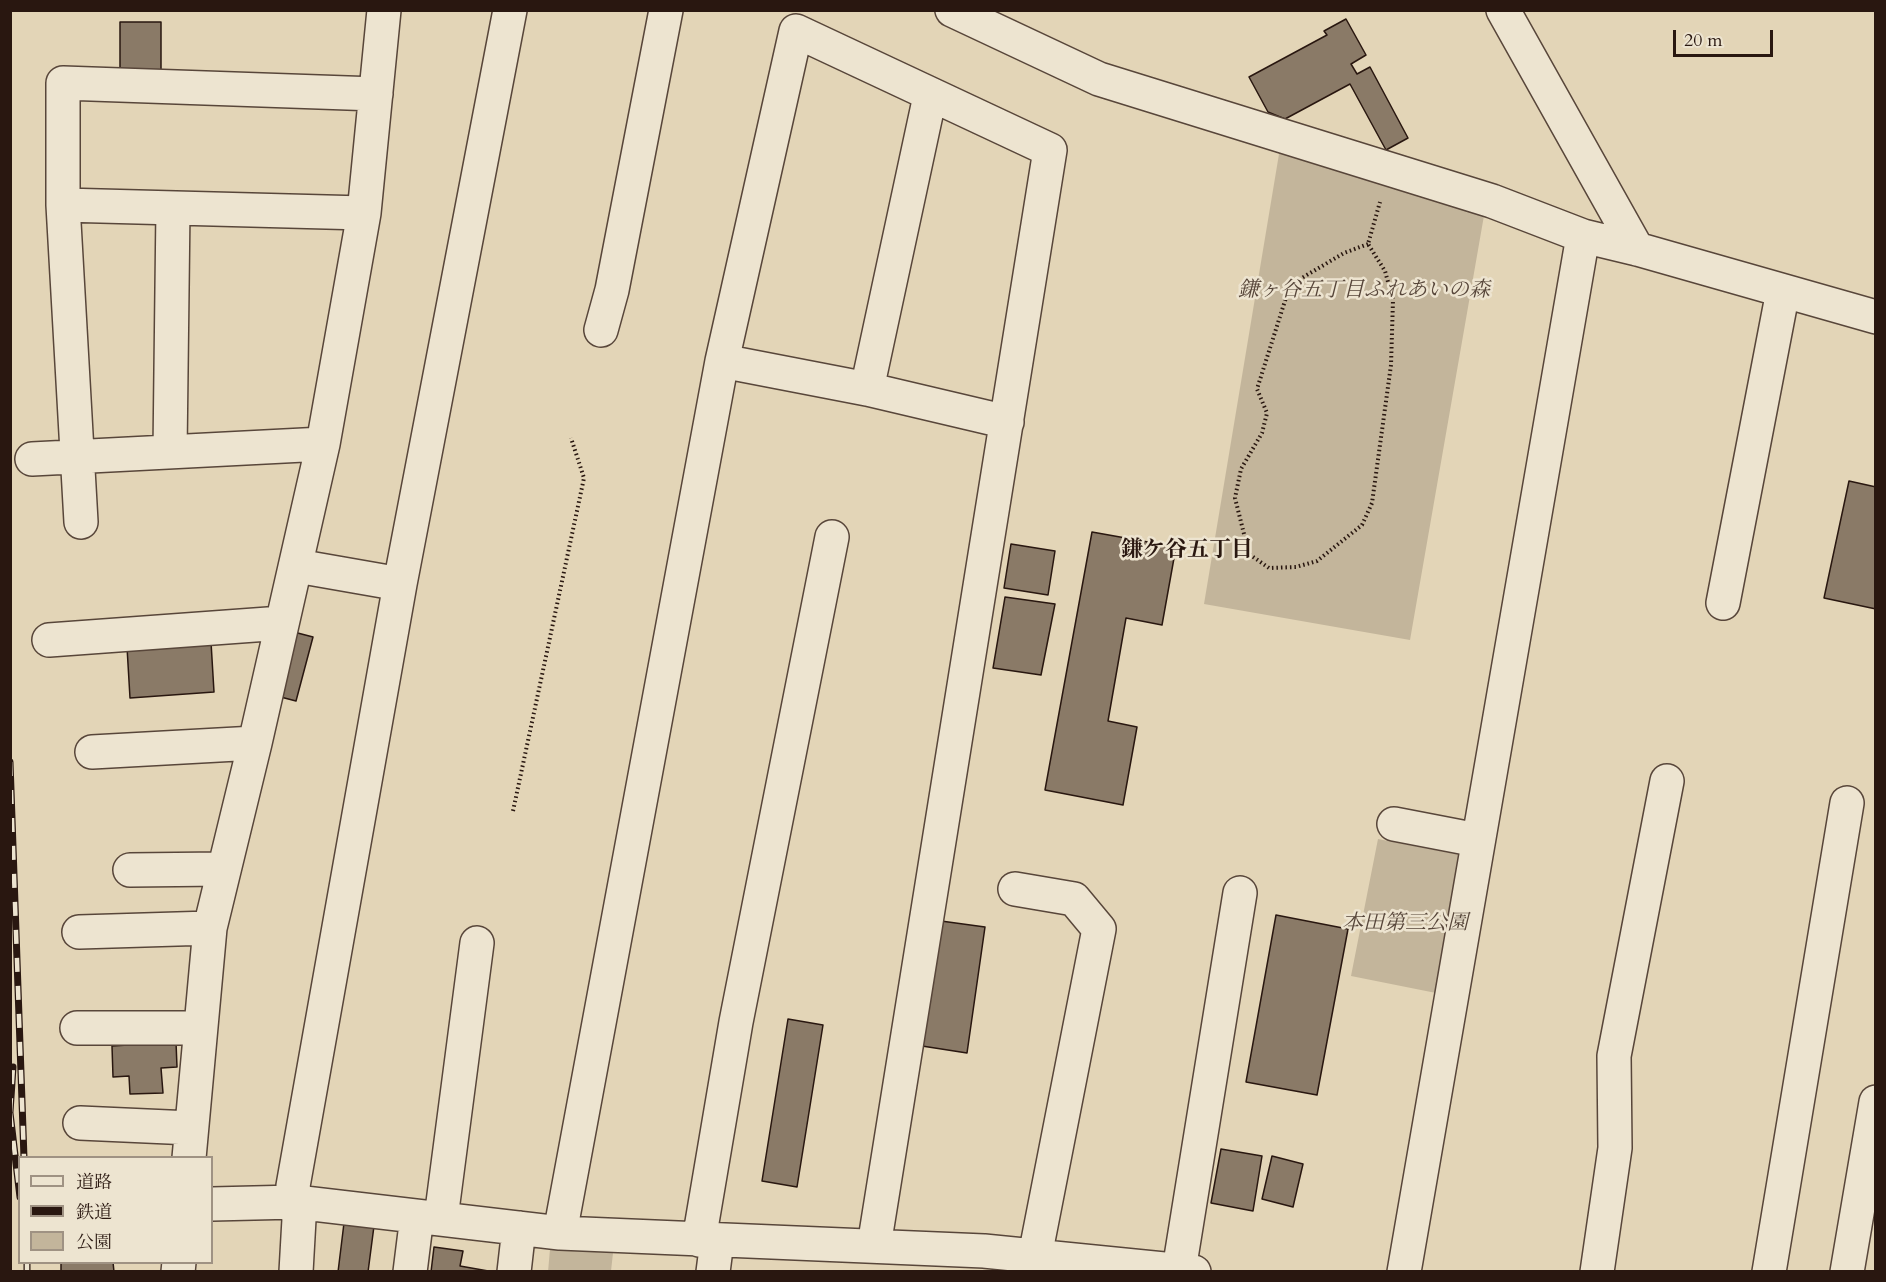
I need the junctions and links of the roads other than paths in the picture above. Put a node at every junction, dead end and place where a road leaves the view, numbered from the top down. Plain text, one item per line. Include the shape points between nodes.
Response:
1 (384, 10) edge
2 (510, 10) edge
3 (666, 10) edge
4 (952, 10) edge
5 (1503, 10) edge
6 (376, 94) junction
7 (930, 96) junction
8 (63, 205) junction
9 (173, 208) junction
10 (364, 213) junction
11 (1583, 236) junction
12 (1636, 249) junction
13 (1783, 291) junction
14 (1875, 317) edge
15 (601, 330) dead end
16 (722, 361) junction
17 (867, 389) junction
18 (1007, 422) junction
19 (323, 444) junction
20 (170, 452) junction
21 (79, 456) junction
22 (32, 459) dead end
23 (81, 522) dead end
24 (832, 537) dead end
25 (297, 566) junction
26 (400, 584) junction
27 (1723, 603) dead end
28 (282, 623) junction
29 (49, 640) dead end
30 (255, 742) junction
31 (92, 752) dead end
32 (1667, 781) dead end
33 (1847, 803) dead end
34 (1394, 824) dead end
35 (1477, 840) junction
36 (224, 869) junction
37 (130, 870) dead end
38 (1015, 889) dead end
39 (1240, 893) dead end
40 (210, 928) junction
41 (79, 932) dead end
42 (477, 944) dead end
43 (77, 1028) dead end
44 (200, 1028) junction
45 (1875, 1102) edge
46 (80, 1123) dead end
47 (190, 1143) edge
48 (296, 1202) junction
49 (213, 1204) edge
50 (429, 1217) junction
51 (519, 1228) junction
52 (560, 1233) junction
53 (709, 1251) edge
54 (864, 1254) edge
55 (1035, 1256) junction
56 (983, 1261) edge
57 (1187, 1271) edge
58 (296, 1272) edge
59 (410, 1272) edge
60 (514, 1272) edge
61 (1404, 1272) edge
62 (1597, 1272) edge
63 (1769, 1272) edge
64 (1848, 1272) edge

1 - 6 street
2 - 26 street
3 - 15 street
4 - 11 street via 1099,78 1492,201
5 - 12 street
6 - 8 street via 63,83
6 - 10 street
7 - 16 street via 796,31
7 - 17 street
7 - 18 street via 1050,150
8 - 9 street
8 - 21 street
9 - 10 street
9 - 20 street
10 - 19 street
11 - 12 street
11 - 35 street
12 - 13 street
13 - 14 street
13 - 27 street
16 - 17 street
16 - 52 street
17 - 18 street
18 - 54 street
19 - 20 street
19 - 25 street
20 - 21 street
21 - 22 street
21 - 23 street
24 - 53 street via 736,1022
25 - 26 street
25 - 28 street
26 - 48 street via 293,1186
28 - 29 street
28 - 30 street
30 - 31 street
30 - 36 street
32 - 62 street via 1614,1056 1615,1148
33 - 63 street
34 - 35 street
35 - 61 street
36 - 37 street
36 - 40 street
38 - 55 street via 1074,899 1099,929
39 - 57 street
40 - 41 street
40 - 44 street
42 - 50 street
43 - 44 street
44 - 47 street
45 - 64 street
46 - 47 street
48 - 49 street
48 - 50 street
48 - 58 street
50 - 51 street
50 - 59 street
51 - 52 street
51 - 60 street
52 - 53 street
53 - 54 street
54 - 56 street
55 - 56 street
55 - 57 street

